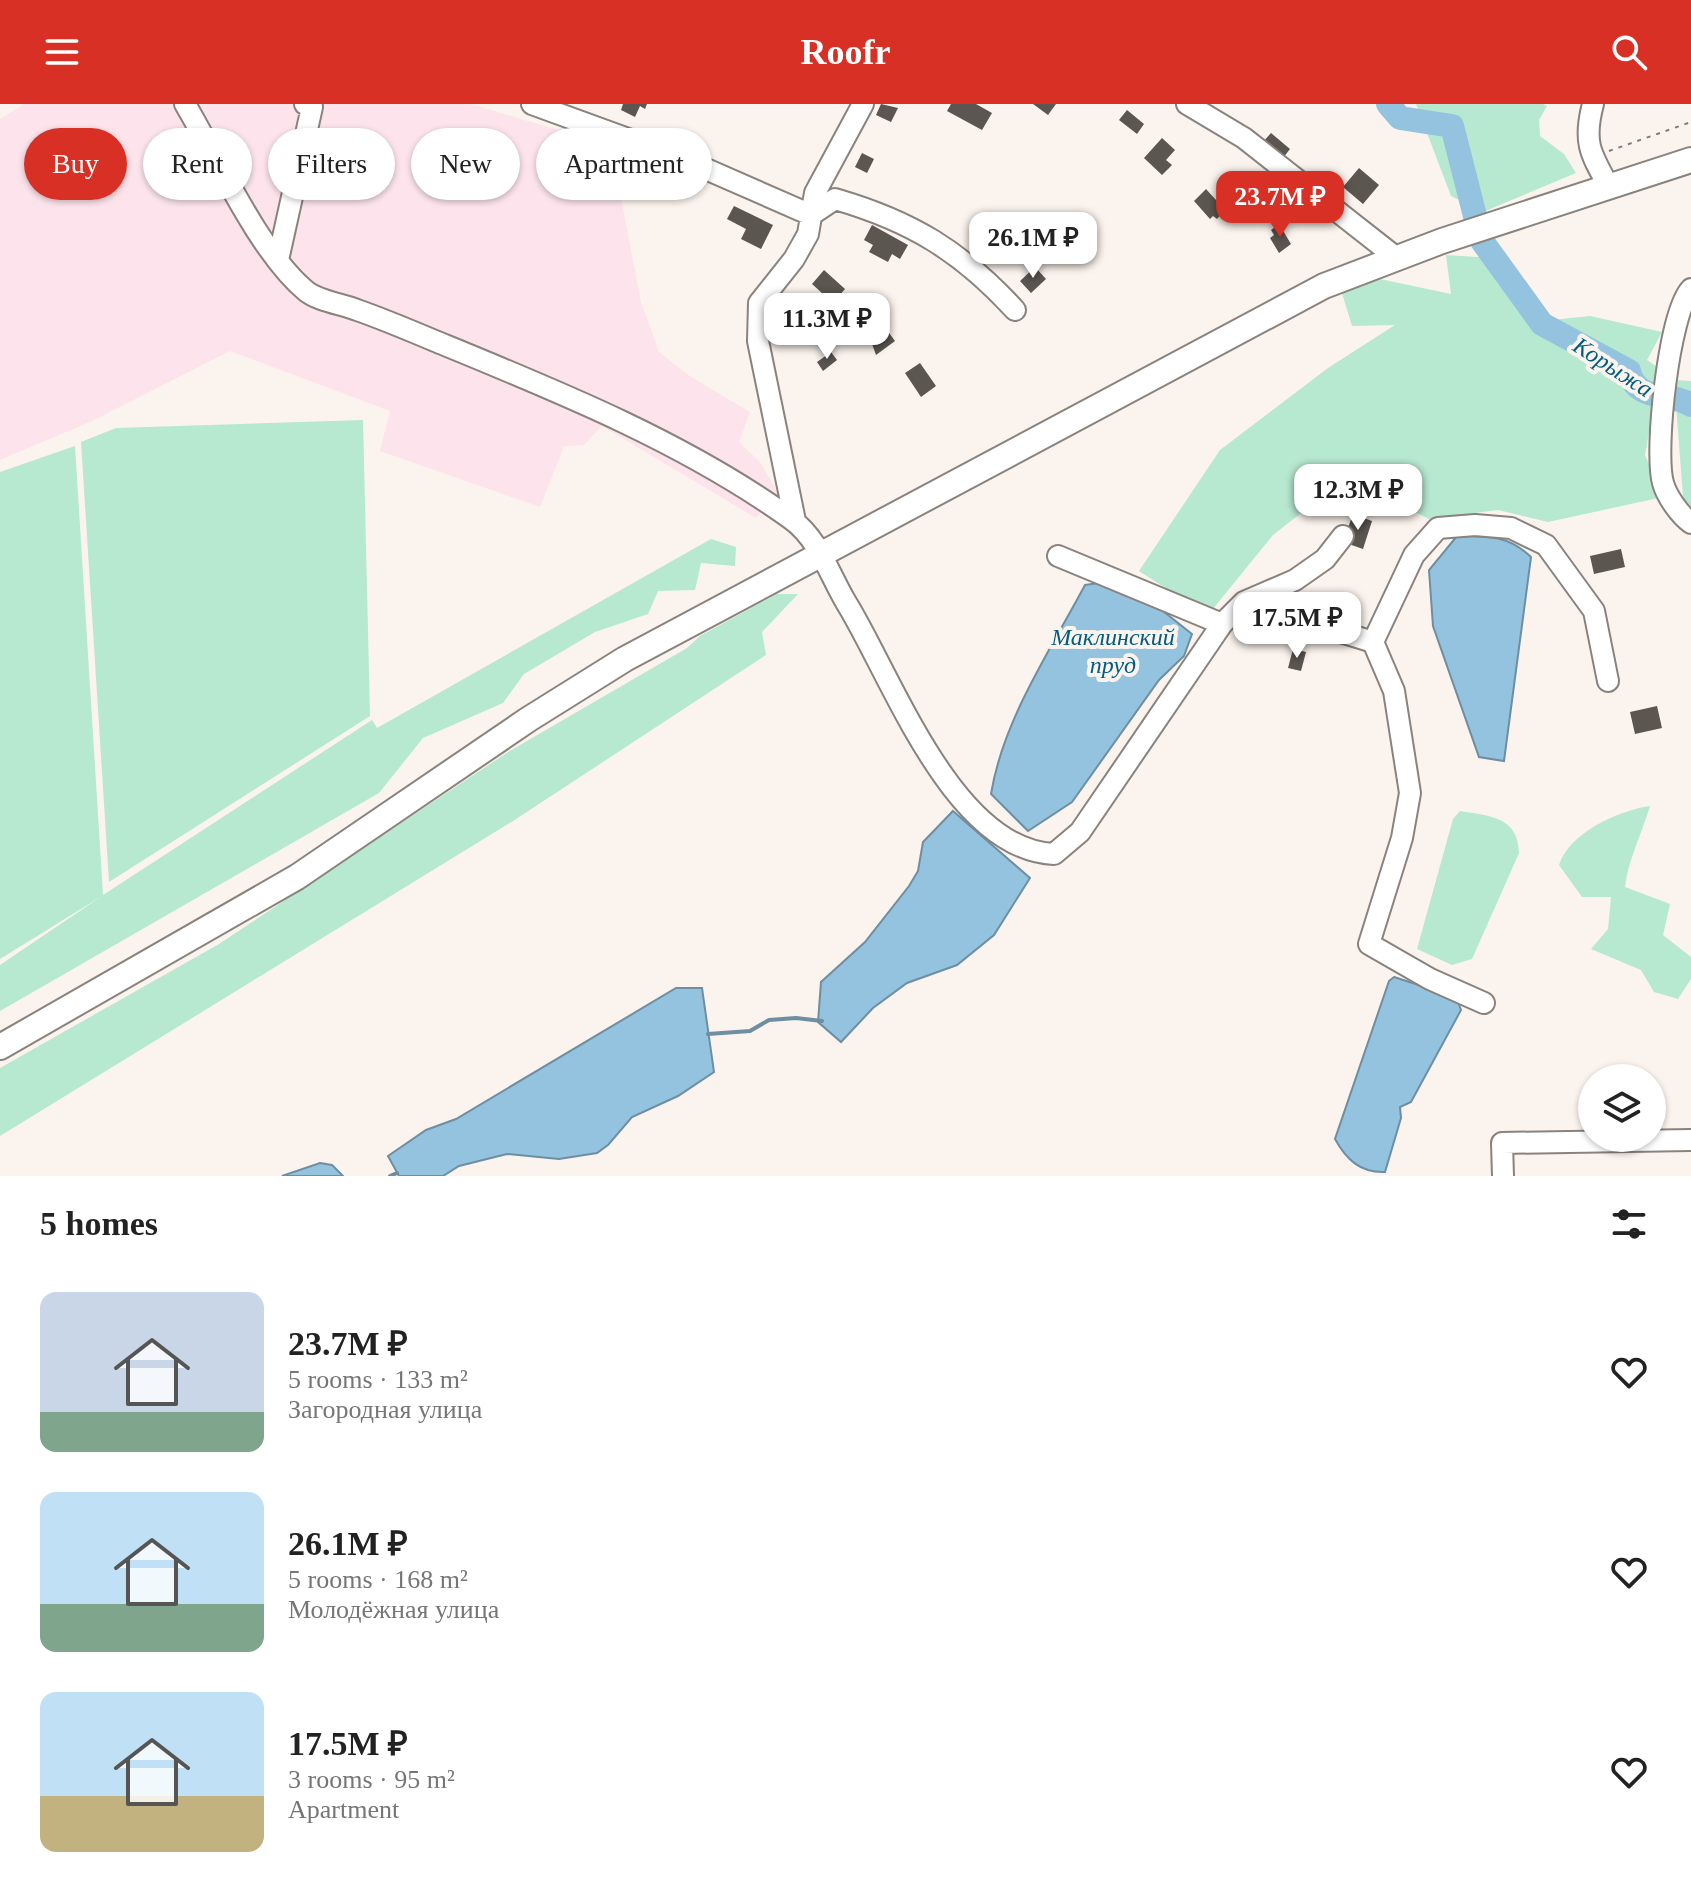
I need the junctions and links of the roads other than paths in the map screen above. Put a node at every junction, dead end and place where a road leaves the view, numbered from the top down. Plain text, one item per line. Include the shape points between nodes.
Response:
1 (185, 104) edge
2 (305, 104) edge
3 (532, 104) edge
4 (863, 104) edge
5 (1187, 104) edge
6 (1593, 104) edge
7 (1691, 160) edge
8 (1609, 187) junction
9 (811, 215) junction
10 (1398, 259) junction
11 (278, 260) junction
12 (1691, 289) edge
13 (1015, 310) dead end
14 (795, 521) junction
15 (1691, 523) edge
16 (1343, 536) dead end
17 (821, 554) junction
18 (1058, 556) dead end
19 (1244, 602) junction
20 (1222, 624) junction
21 (1373, 642) junction
22 (1608, 681) dead end
23 (1484, 1003) dead end
24 (0, 1047) edge
25 (1691, 1140) edge
26 (1503, 1176) edge

1 - 11 street
2 - 11 street via 312,107
3 - 9 street via 683,159
4 - 9 street via 815,193
5 - 10 street via 1244,138
6 - 8 street via 1585,126 1592,156
7 - 8 main road
8 - 10 main road
9 - 13 street via 835,199 932,237 983,276
9 - 14 street via 808,234 759,303 758,317 758,341
10 - 17 main road via 1324,286
11 - 14 street via 308,292 579,400 660,440
12 - 15 street via 1673,335 1659,442 1663,484
14 - 17 street
16 - 19 street via 1325,559 1295,580
17 - 20 street via 913,733 943,778 994,830 1036,853 1054,854 1080,832
17 - 24 main road via 625,659 297,877
18 - 20 street
19 - 20 street
19 - 21 street
21 - 22 street via 1414,555 1438,528 1511,528 1546,545 1594,611
21 - 23 street via 1394,691 1410,793 1402,838 1369,944
25 - 26 street via 1502,1143

